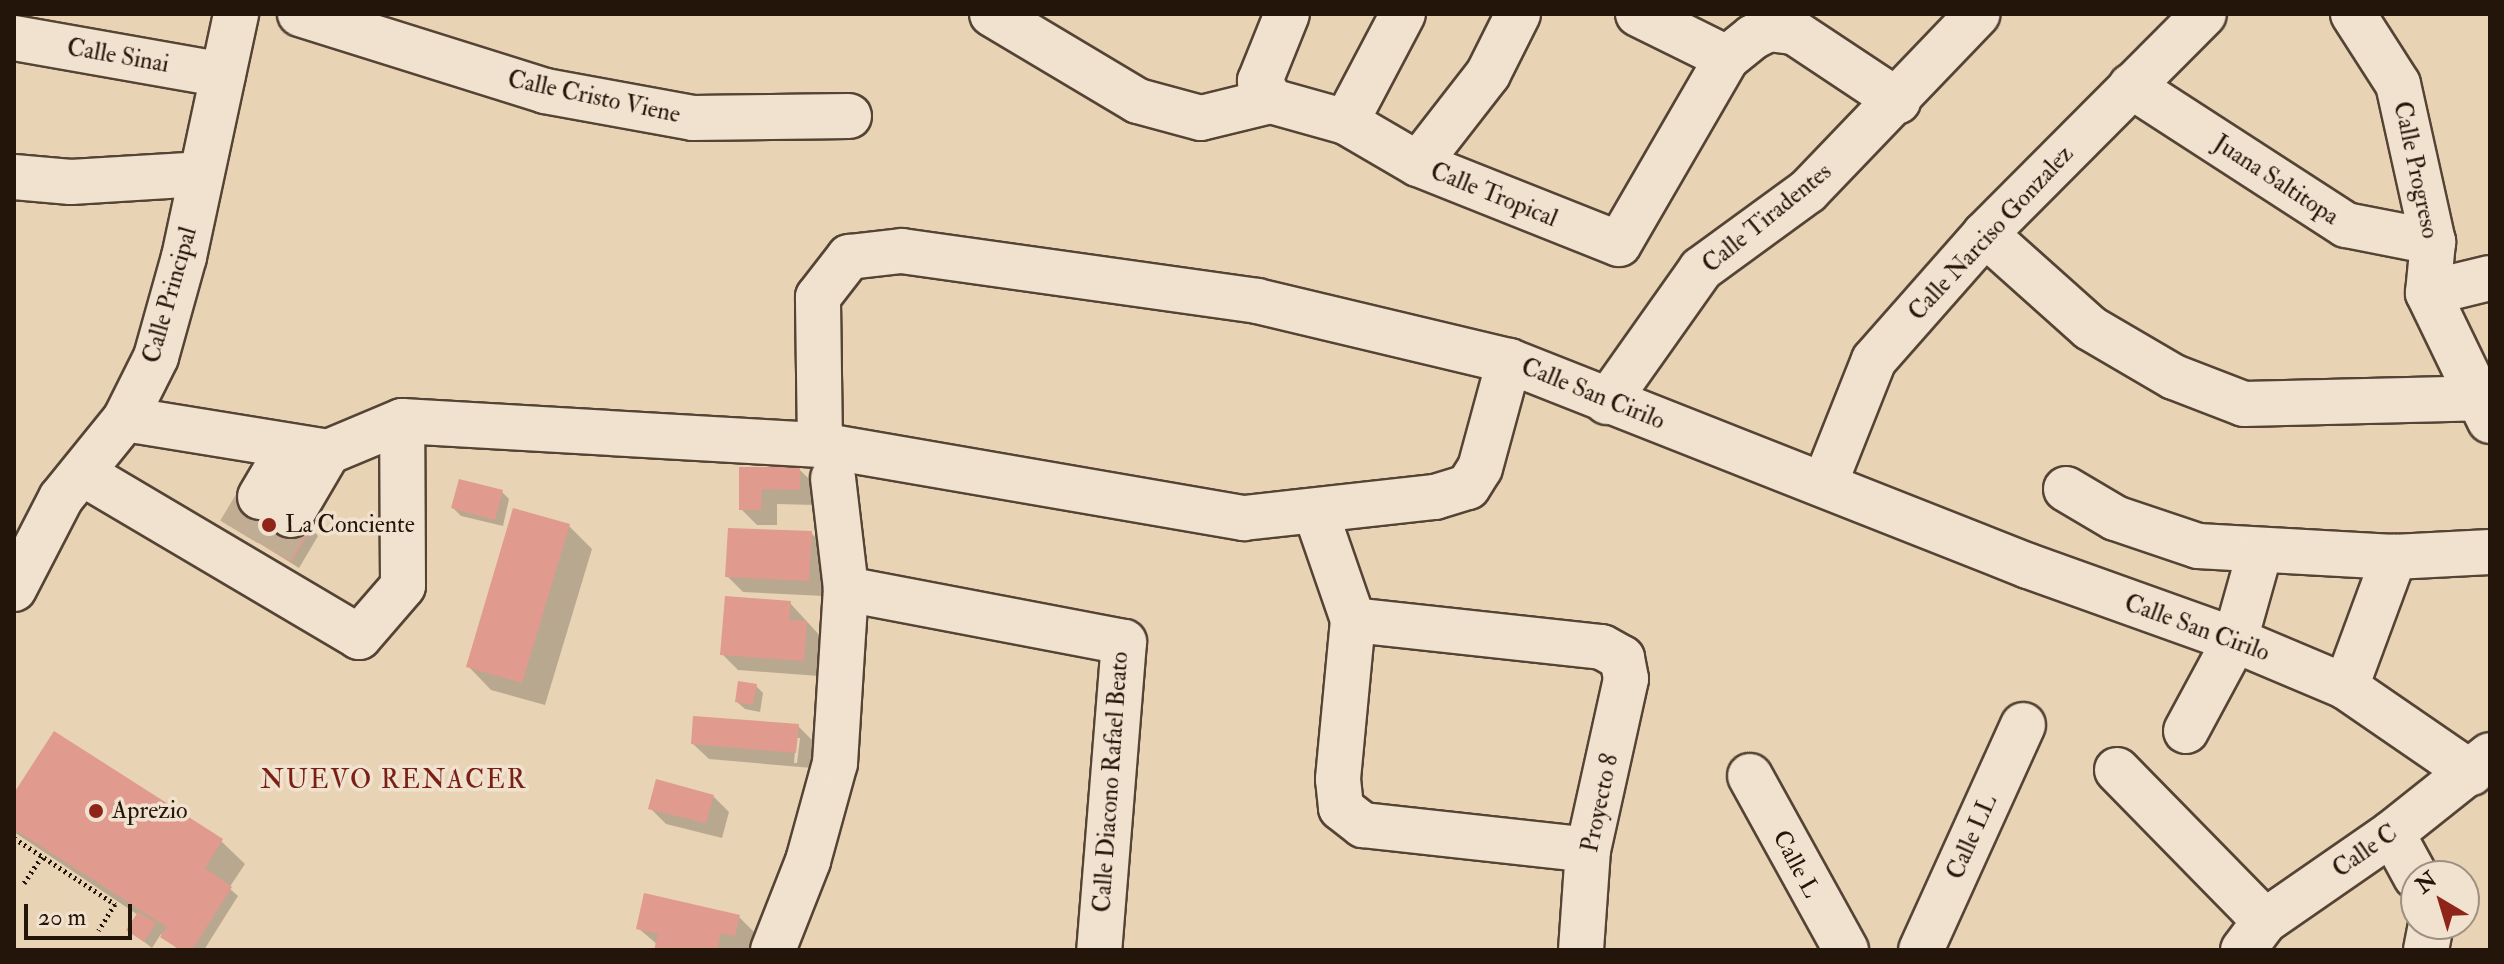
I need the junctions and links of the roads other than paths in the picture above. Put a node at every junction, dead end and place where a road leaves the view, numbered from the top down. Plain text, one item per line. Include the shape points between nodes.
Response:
1 (236, 14) edge
2 (300, 14) edge
3 (992, 14) edge
4 (1403, 14) edge
5 (1518, 14) edge
6 (1638, 14) edge
7 (1978, 14) edge
8 (2204, 14) edge
9 (2353, 14) edge
10 (1275, 18) edge
11 (14, 38) edge
12 (1727, 58) junction
13 (223, 75) junction
14 (2131, 86) junction
15 (1271, 101) junction
16 (1898, 101) junction
17 (849, 116) dead end
18 (1346, 122) junction
19 (1418, 164) junction
20 (200, 174) junction
21 (14, 177) edge
22 (1985, 234) junction
23 (2433, 242) junction
24 (2490, 278) edge
25 (2428, 293) junction
26 (1509, 361) junction
27 (1607, 402) junction
28 (2487, 405) edge
29 (125, 419) junction
30 (402, 421) junction
31 (309, 449) junction
32 (826, 462) junction
33 (82, 473) junction
34 (1825, 483) junction
35 (2066, 489) dead end
36 (1316, 513) junction
37 (257, 538) junction
38 (2260, 551) junction
39 (2490, 552) edge
40 (2394, 557) junction
41 (14, 589) edge
42 (846, 589) junction
43 (1353, 620) junction
44 (2235, 640) junction
45 (2346, 687) junction
46 (2023, 725) dead end
47 (2186, 731) dead end
48 (2480, 764) edge
49 (2117, 770) dead end
50 (1750, 776) dead end
51 (2392, 833) junction
52 (1588, 850) junction
53 (2407, 860) edge
54 (2254, 936) edge
55 (773, 950) edge
56 (1099, 950) edge
57 (1581, 950) edge
58 (1846, 950) edge
59 (1921, 950) edge

1 - 13 street, Calle Principal
2 - 17 street, Calle Cristo Viene via 560,94 693,118
3 - 15 street, Calle Tropical via 1138,101 1201,118
4 - 18 street
5 - 19 street via 1488,74
6 - 12 street
7 - 16 street, Calle Tiradentes
8 - 14 street, Calle Narciso Gonzalez
9 - 23 street, Calle Progreso via 2398,84
10 - 15 street via 1260,81
11 - 13 street, Calle Sinai
12 - 16 street, Calle Tropical via 1769,29 1794,32
12 - 19 street, Calle Tropical via 1619,244
13 - 20 street, Calle Principal
14 - 22 street, Calle Narciso Gonzalez
14 - 23 street, Juana Saltitopa via 2346,225
15 - 18 street, Calle Tropical
16 - 27 street, Calle Tiradentes via 1808,191 1701,269
18 - 19 street, Calle Tropical
20 - 21 street via 71,182
20 - 29 street, Calle Principal via 156,357
22 - 28 street via 2090,328 2174,377 2244,404
22 - 34 street, Calle Narciso Gonzalez via 1874,360
23 - 25 street, Calle Progreso
24 - 25 street
25 - 28 street
26 - 27 street, Calle San Cirilo
26 - 32 street, Calle San Cirilo via 1257,301 902,251 849,257 818,297
26 - 36 street via 1480,468 1468,487 1435,497
27 - 34 street, Calle San Cirilo
29 - 31 street
29 - 33 street, Calle Principal
30 - 31 street
30 - 32 street
30 - 37 street via 403,586 359,637
31 - 37 street
32 - 36 street via 1244,518
32 - 42 street, Calle San Cirilo
33 - 37 street
33 - 41 street, Calle Principal via 61,498
34 - 44 street, Calle San Cirilo via 2028,566
35 - 38 street via 2115,518 2198,546
36 - 43 street
38 - 40 street
38 - 44 street
39 - 40 street
40 - 45 street
42 - 55 street via 835,763 808,861
42 - 56 street, Calle Diacono Rafael Beato via 1124,642
43 - 52 street via 1338,779 1341,808 1351,818 1363,825
43 - 52 street, Proyecto 8 via 1602,647 1622,658 1626,679
44 - 45 street, Calle San Cirilo
44 - 47 street
45 - 48 street, Calle San Cirilo
46 - 59 street, Calle LL
48 - 51 street, Calle C
49 - 54 street
50 - 58 street, Calle L
51 - 53 street
51 - 54 street, Calle C
52 - 57 street, Proyecto 8

